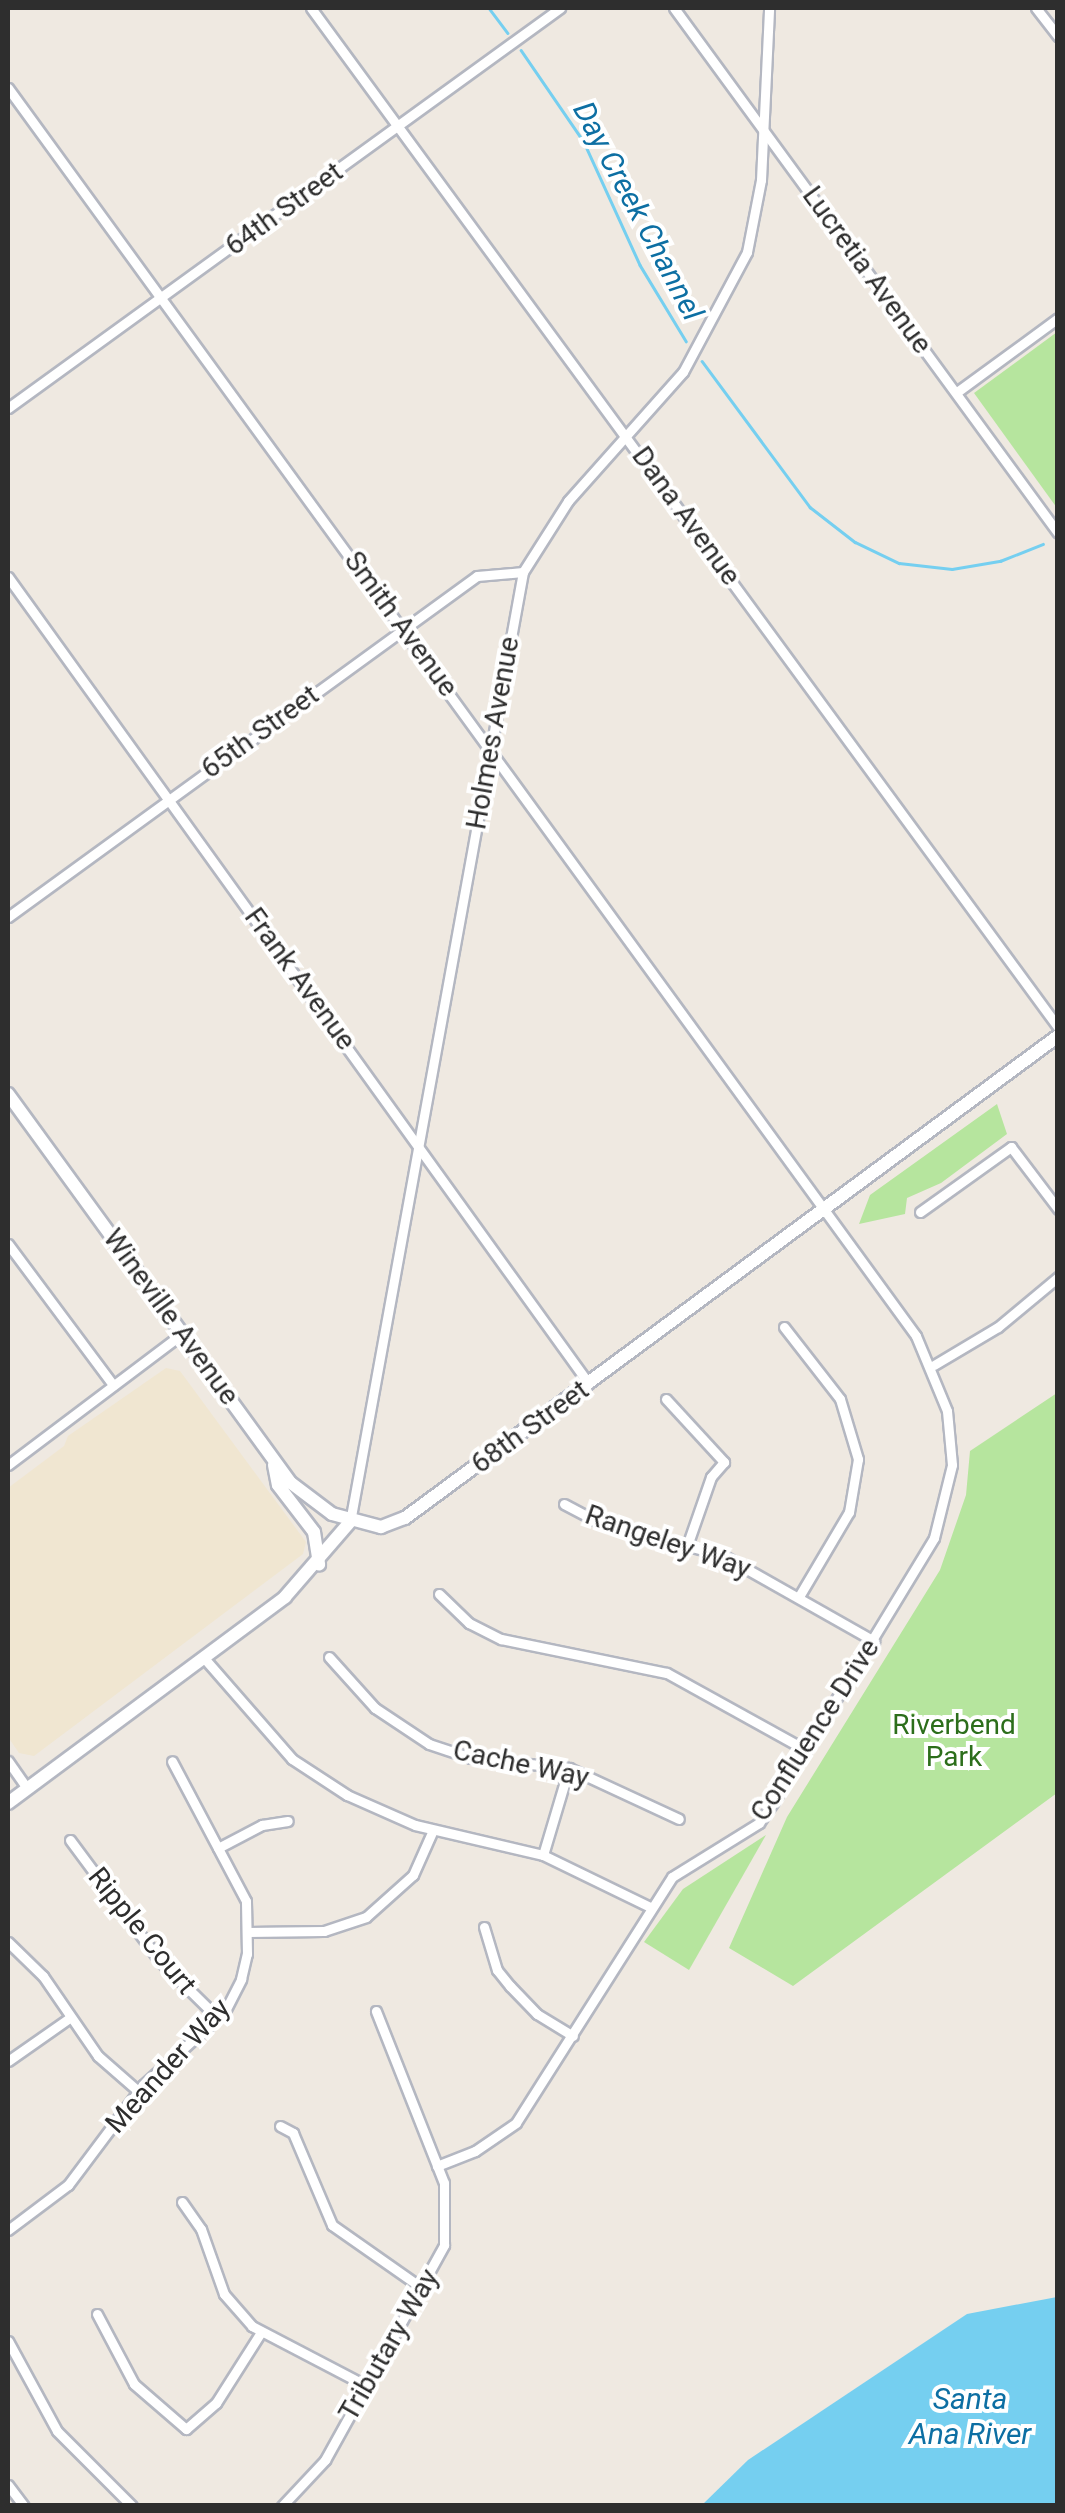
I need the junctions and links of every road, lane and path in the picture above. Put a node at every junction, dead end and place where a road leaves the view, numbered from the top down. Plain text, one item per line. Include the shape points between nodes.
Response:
1 (311, 8) edge
2 (560, 8) edge
3 (674, 8) edge
4 (768, 8) edge
5 (1036, 8) edge
6 (1058, 36) edge
7 (8, 88) edge
8 (399, 126) junction
9 (764, 130) junction
10 (162, 297) junction
11 (1058, 318) edge
12 (956, 392) junction
13 (8, 408) edge
14 (626, 434) junction
15 (1058, 534) edge
16 (523, 572) junction
17 (8, 577) edge
18 (404, 627) junction
19 (488, 747) junction
20 (170, 798) junction
21 (8, 916) edge
22 (1058, 1027) edge
23 (1058, 1036) edge
24 (8, 1094) edge
25 (422, 1147) junction
26 (1058, 1209) edge
27 (825, 1210) junction
28 (920, 1212) dead end
29 (8, 1244) edge
30 (1058, 1277) edge
31 (784, 1327) dead end
32 (183, 1333) junction
33 (934, 1365) junction
34 (588, 1384) junction
35 (113, 1385) junction
36 (666, 1399) dead end
37 (8, 1446) edge
38 (273, 1459) junction
39 (12, 1461) edge
40 (564, 1504) dead end
41 (350, 1522) junction
42 (688, 1543) junction
43 (319, 1565) junction
44 (440, 1594) dead end
45 (800, 1595) junction
46 (874, 1641) junction
47 (329, 1657) dead end
48 (204, 1658) junction
49 (806, 1750) junction
50 (172, 1761) dead end
51 (8, 1762) edge
52 (569, 1768) junction
53 (27, 1788) junction
54 (8, 1802) edge
55 (679, 1819) dead end
56 (288, 1821) dead end
57 (433, 1830) junction
58 (70, 1840) dead end
59 (218, 1848) junction
60 (543, 1855) junction
61 (650, 1907) junction
62 (484, 1927) dead end
63 (248, 1932) junction
64 (8, 1942) edge
65 (376, 2011) dead end
66 (68, 2018) junction
67 (218, 2018) junction
68 (573, 2036) junction
69 (8, 2061) edge
70 (138, 2091) junction
71 (280, 2126) dead end
72 (438, 2166) junction
73 (182, 2202) dead end
74 (8, 2230) edge
75 (422, 2288) junction
76 (97, 2314) dead end
77 (261, 2332) junction
78 (8, 2341) edge
79 (363, 2384) junction
80 (8, 2485) edge
81 (24, 2505) edge
82 (132, 2506) edge
83 (282, 2506) edge

1 - 8 street, Dana Avenue
2 - 8 street, 64th Street
3 - 9 street, Lucretia Avenue
4 - 9 street, Holmes Avenue
5 - 6 street
7 - 10 street, Smith Avenue
8 - 10 street, 64th Street
8 - 14 street, Dana Avenue
9 - 12 street, Lucretia Avenue
9 - 14 street, Holmes Avenue via 747,252 706,338
10 - 13 street, 64th Street
10 - 18 street, Smith Avenue
11 - 12 street
12 - 15 street, Lucretia Avenue
14 - 16 street, Holmes Avenue via 568,501
14 - 22 street, Dana Avenue
16 - 18 street, 65th Street via 477,576
16 - 19 street, Holmes Avenue
17 - 20 street, Frank Avenue
18 - 19 street, Smith Avenue
18 - 20 street, 65th Street
19 - 25 street, Holmes Avenue
19 - 27 street, Smith Avenue
20 - 21 street, 65th Street
20 - 25 street, Frank Avenue
23 - 27 street, 68th Street
24 - 32 street, Wineville Avenue
25 - 34 street, Frank Avenue
25 - 41 street, Holmes Avenue
26 - 28 street via 1011,1147
27 - 33 street, Confluence Drive
27 - 34 street, 68th Street
29 - 35 street
30 - 33 street via 998,1328
31 - 45 street via 840,1400 858,1459 849,1512
32 - 35 street
32 - 38 street, Wineville Avenue
33 - 46 street, Confluence Drive via 952,1446 946,1506 930,1547
34 - 41 street, 68th Street via 405,1518 382,1527
35 - 39 street
36 - 42 street via 724,1462 711,1478
37 - 39 street
38 - 41 street, Wineville Avenue via 306,1499
38 - 43 street via 278,1485 314,1532
40 - 42 street, Rangeley Way via 600,1523
41 - 43 street
42 - 45 street, Rangeley Way
43 - 48 street
44 - 49 street via 469,1623 501,1639 667,1673
45 - 46 street, Rangeley Way
46 - 49 street, Confluence Drive
47 - 52 street, Cache Way via 375,1708 429,1744 472,1758
48 - 53 street
48 - 57 street via 292,1758 347,1795
49 - 61 street, Confluence Drive via 759,1822 688,1864
50 - 59 street, Meander Way
51 - 53 street
52 - 55 street, Cache Way
52 - 60 street
53 - 54 street
56 - 59 street via 262,1825
57 - 60 street
57 - 63 street via 398,1894 366,1917 324,1931
58 - 67 street, Ripple Court via 167,1970
59 - 63 street, Meander Way via 246,1901
60 - 61 street
61 - 68 street, Confluence Drive
62 - 68 street via 497,1970 510,1986 537,2014
63 - 67 street, Meander Way via 240,1979
64 - 66 street via 43,1976
65 - 72 street, Tributary Way
66 - 69 street
66 - 70 street
67 - 70 street, Meander Way
68 - 72 street, Confluence Drive via 516,2123
70 - 74 street, Meander Way via 68,2185
71 - 75 street via 293,2133 332,2225
72 - 75 street, Tributary Way via 446,2204 444,2244
73 - 77 street via 206,2240 224,2294
75 - 79 street, Tributary Way
76 - 77 street via 134,2384 186,2430 216,2403
77 - 79 street
78 - 82 street via 57,2431
79 - 83 street, Tributary Way via 316,2474
80 - 81 street

